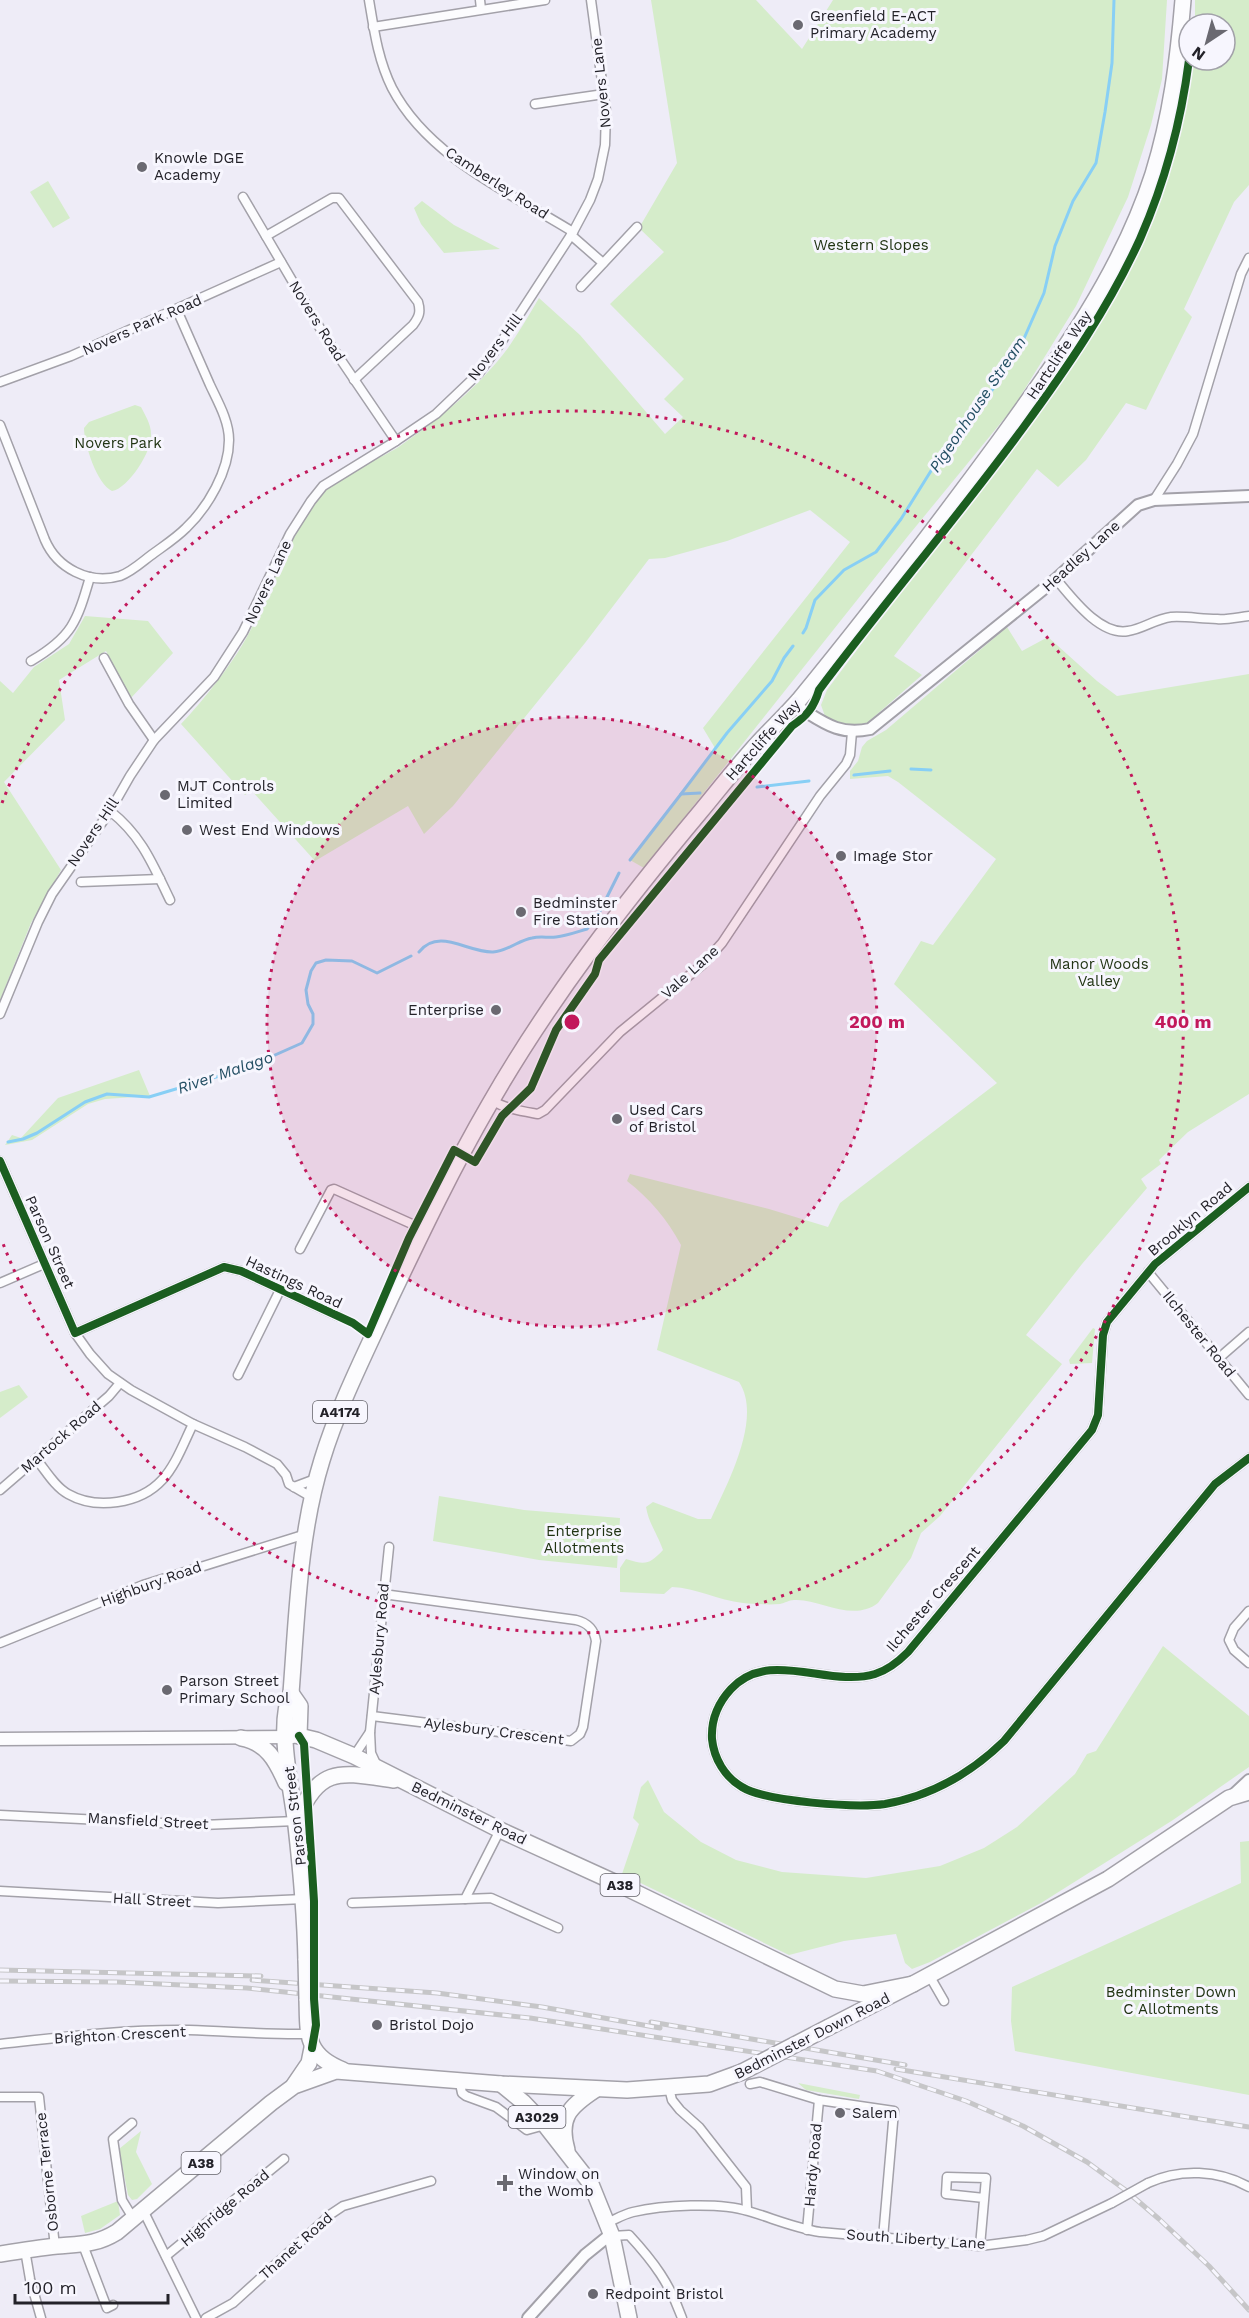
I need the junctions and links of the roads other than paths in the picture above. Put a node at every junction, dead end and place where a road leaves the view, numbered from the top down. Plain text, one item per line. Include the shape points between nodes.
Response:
1 (369, 0) edge
2 (545, 0) edge
3 (591, 0) edge
4 (1183, 0) edge
5 (481, 4) edge
6 (373, 27) junction
7 (604, 94) junction
8 (534, 104) dead end
9 (243, 197) dead end
10 (637, 227) dead end
11 (572, 234) junction
12 (266, 236) junction
13 (1249, 258) edge
14 (281, 262) junction
15 (603, 263) junction
16 (581, 288) dead end
17 (177, 310) junction
18 (354, 380) junction
19 (0, 382) edge
20 (0, 425) edge
21 (396, 441) junction
22 (1249, 496) edge
23 (1154, 500) junction
24 (90, 577) junction
25 (1056, 579) junction
26 (1249, 616) edge
27 (104, 658) dead end
28 (31, 661) dead end
29 (795, 705) junction
30 (852, 732) junction
31 (154, 740) junction
32 (110, 811) junction
33 (160, 879) junction
34 (81, 882) dead end
35 (170, 900) dead end
36 (0, 1014) edge
37 (492, 1100) junction
38 (0, 1161) edge
39 (1249, 1187) edge
40 (423, 1229) junction
41 (300, 1249) dead end
42 (44, 1264) junction
43 (1148, 1272) junction
44 (0, 1283) edge
45 (280, 1290) junction
46 (338, 1316) dead end
47 (1249, 1332) edge
48 (75, 1333) junction
49 (1219, 1358) junction
50 (238, 1375) dead end
51 (120, 1383) junction
52 (1249, 1395) edge
53 (193, 1424) junction
54 (1249, 1458) edge
55 (37, 1460) junction
56 (318, 1478) junction
57 (294, 1487) junction
58 (0, 1490) edge
59 (313, 1498) junction
60 (306, 1534) junction
61 (388, 1547) dead end
62 (383, 1594) junction
63 (1249, 1611) edge
64 (0, 1643) edge
65 (1249, 1663) edge
66 (372, 1716) junction
67 (370, 1732) junction
68 (292, 1737) junction
69 (241, 1738) junction
70 (0, 1739) edge
71 (354, 1756) junction
72 (378, 1767) junction
73 (337, 1775) junction
74 (1249, 1780) edge
75 (405, 1782) junction
76 (1249, 1792) edge
77 (291, 1794) junction
78 (1229, 1798) junction
79 (0, 1815) edge
80 (296, 1821) junction
81 (500, 1830) junction
82 (0, 1891) edge
83 (304, 1899) junction
84 (465, 1899) junction
85 (352, 1903) dead end
86 (558, 1928) dead end
87 (929, 1975) junction
88 (912, 1984) junction
89 (835, 1989) junction
90 (944, 2001) dead end
91 (829, 2026) junction
92 (305, 2039) junction
93 (0, 2044) edge
94 (343, 2070) junction
95 (746, 2078) junction
96 (459, 2079) junction
97 (501, 2084) junction
98 (294, 2086) junction
99 (669, 2088) junction
100 (595, 2090) junction
101 (0, 2097) edge
102 (819, 2100) junction
103 (132, 2123) dead end
104 (545, 2125) junction
105 (568, 2154) junction
106 (284, 2159) dead end
107 (431, 2181) dead end
108 (1249, 2187) edge
109 (984, 2198) junction
110 (747, 2210) junction
111 (135, 2217) junction
112 (807, 2230) junction
113 (610, 2231) junction
114 (883, 2238) junction
115 (83, 2245) junction
116 (980, 2246) junction
117 (56, 2247) junction
118 (25, 2250) junction
119 (0, 2254) edge
120 (166, 2256) junction
121 (98, 2283) junction
122 (88, 2287) dead end
123 (112, 2305) dead end
124 (42, 2318) edge
125 (196, 2318) edge
126 (206, 2318) edge
127 (528, 2318) edge
128 (629, 2318) edge
129 (682, 2318) edge

1 - 6 street, Camberley Road
2 - 5 street
3 - 7 street, Novers Lane
4 - 29 highway, Hartcliffe Way via 1177,74 1153,175 1126,242 1096,298 1035,392 939,523
5 - 6 street
6 - 11 street, Camberley Road via 392,88 430,136 473,170
7 - 8 street
7 - 11 street, Novers Lane via 602,162 590,200
9 - 12 street, Novers Road
10 - 15 street
11 - 15 street, Camberley Road
11 - 21 street, Novers Hill via 478,373 436,414
12 - 14 street, Novers Road
12 - 18 street via 332,198 339,198 418,302 420,310 413,325
13 - 23 street, Headley Lane via 1193,434
14 - 17 street, Novers Park Road
14 - 18 street, Novers Road
15 - 16 street
17 - 19 street, Novers Park Road
17 - 24 street via 228,428 226,463 205,505 186,528 120,576
18 - 21 street, Novers Road
20 - 24 street via 48,548 65,566
21 - 31 street, Novers Lane via 323,486 290,534 258,606 214,677
22 - 23 street
23 - 25 street, Headley Lane via 1138,505
24 - 28 street via 72,627 58,644
25 - 26 street via 1103,627 1116,631 1128,632 1161,618 1217,620
25 - 30 street, Headley Lane via 878,724
27 - 31 street
29 - 30 street via 832,728
29 - 37 highway, Hartcliffe Way via 756,745 644,882 555,1000
30 - 37 street, Vale Lane via 846,764 820,796 722,943 702,965 620,1032 545,1110 538,1114 507,1109
31 - 32 street, Novers Hill
32 - 33 street via 139,839
32 - 36 street, Novers Hill via 52,894
33 - 34 street
33 - 35 street
37 - 40 highway, Hartcliffe Way
38 - 42 street, Parson Street
39 - 43 street, Brooklyn Road
40 - 41 street via 334,1189
40 - 56 highway, Hartcliffe Way / A4174 via 338,1418
42 - 44 street
42 - 48 street, Parson Street
43 - 49 street, Ilchester Road
43 - 54 street, Ilchester Crescent via 1104,1328 1098,1415 1092,1430 908,1652 883,1671 863,1677 778,1670 749,1676 730,1690 714,1718 713,1745 719,1763 736,1784 754,1793 846,1806 885,1804 952,1780 1004,1740 1215,1484
45 - 46 street, Hastings Road
45 - 48 street, Hastings Road via 232,1268 216,1269
45 - 50 street
47 - 49 street
48 - 51 street, Parson Street
49 - 52 street, Ilchester Road
51 - 53 street, Parson Street
51 - 55 street, Martock Road
53 - 55 street via 163,1480 141,1496 126,1500 97,1503 68,1494
53 - 57 street, Parson Street via 278,1464
55 - 58 street, Martock Road
56 - 57 street
56 - 59 highway, Parson Street / A4174
57 - 59 street, Parson Street
59 - 60 highway, Parson Street / A4174
60 - 64 street, Highbury Road via 153,1582
60 - 68 highway, Parson Street / A4174 via 291,1693 300,1706
61 - 62 street, Aylesbury Road
62 - 66 street, Aylesbury Road
62 - 66 street, Aylesbury Crescent via 576,1620 590,1627 596,1641 583,1727 571,1741
63 - 65 street via 1234,1628 1229,1641
66 - 67 street, Aylesbury Road
67 - 71 street, Aylesbury Road
67 - 72 street, Aylesbury Road via 371,1753
68 - 69 main road, Bedminster Road
68 - 71 highway, Bedminster Road via 316,1740
68 - 77 highway, Parson Street
69 - 70 main road, Bedminster Road
69 - 77 highway via 258,1743 271,1754
71 - 72 highway, Bedminster Road
71 - 73 highway
72 - 75 highway, Bedminster Road
73 - 75 highway, A38
73 - 80 highway via 315,1786
74 - 78 street
75 - 81 highway, Bedminster Road / A38
76 - 78 highway, A38
77 - 80 highway, Parson Street
78 - 87 highway, Bedminster Down Road / A38 via 1108,1879
79 - 80 street, Mansfield Street via 202,1825
80 - 83 highway, Parson Street / A38
81 - 84 street
81 - 89 highway, Bedminster Road / A38
82 - 83 street, Hall Street via 218,1903
83 - 92 highway, Parson Street / A38, bridge
84 - 85 street
84 - 86 street via 491,1898
87 - 88 highway, Bedminster Down Road / A38
87 - 90 street
88 - 89 highway, Bedminster Road / A38 via 863,1994
88 - 91 highway, Bedminster Down Road / A38
89 - 91 highway, A38 via 845,2001 845,2009
91 - 95 highway, Bedminster Down Road / A38, bridge
92 - 93 street, Brighton Crescent via 190,2030 117,2032
92 - 94 highway, A38 via 327,2063
92 - 98 highway, A38 via 309,2063
94 - 96 highway, Bedminster Down Road / A38
94 - 98 highway, A38
95 - 99 highway, Bedminster Down Road / A38
95 - 102 street
96 - 97 highway, Bedminster Down Road / A38
96 - 104 street via 466,2097 496,2107 527,2130
97 - 100 highway, Bedminster Down Road / A38
97 - 104 highway, A3029
98 - 111 highway, A38
99 - 100 highway, Bedminster Down Road / A38
99 - 110 street via 672,2100 699,2127 746,2187
100 - 105 highway, A3029 via 570,2109 563,2127
101 - 117 street, Osborne Terrace via 39,2097
102 - 112 street, Hardy Road
102 - 114 street via 894,2111
103 - 111 street via 113,2139 122,2200
104 - 105 highway, A3029
105 - 113 highway, A3029 via 591,2184
106 - 120 street, Highridge Road
107 - 126 street, Thanet Road via 343,2206 233,2303
108 - 116 street, South Liberty Lane, bridge via 1217,2175 1167,2176 1043,2236
109 - 109 street via 986,2178 947,2176 946,2194
109 - 116 street
110 - 112 street, South Liberty Lane
110 - 113 street, South Liberty Lane via 698,2205 634,2212
111 - 115 highway, A38 via 105,2239
111 - 117 highway, A38
111 - 120 street
112 - 114 street, South Liberty Lane
113 - 127 street
113 - 128 highway, A3029
113 - 129 street via 629,2235 653,2261 673,2293
114 - 116 street, South Liberty Lane
115 - 117 highway, A38
115 - 121 street
117 - 118 highway, A38
118 - 119 highway, A38
118 - 124 street
120 - 125 street
121 - 122 street
121 - 123 street via 107,2308

